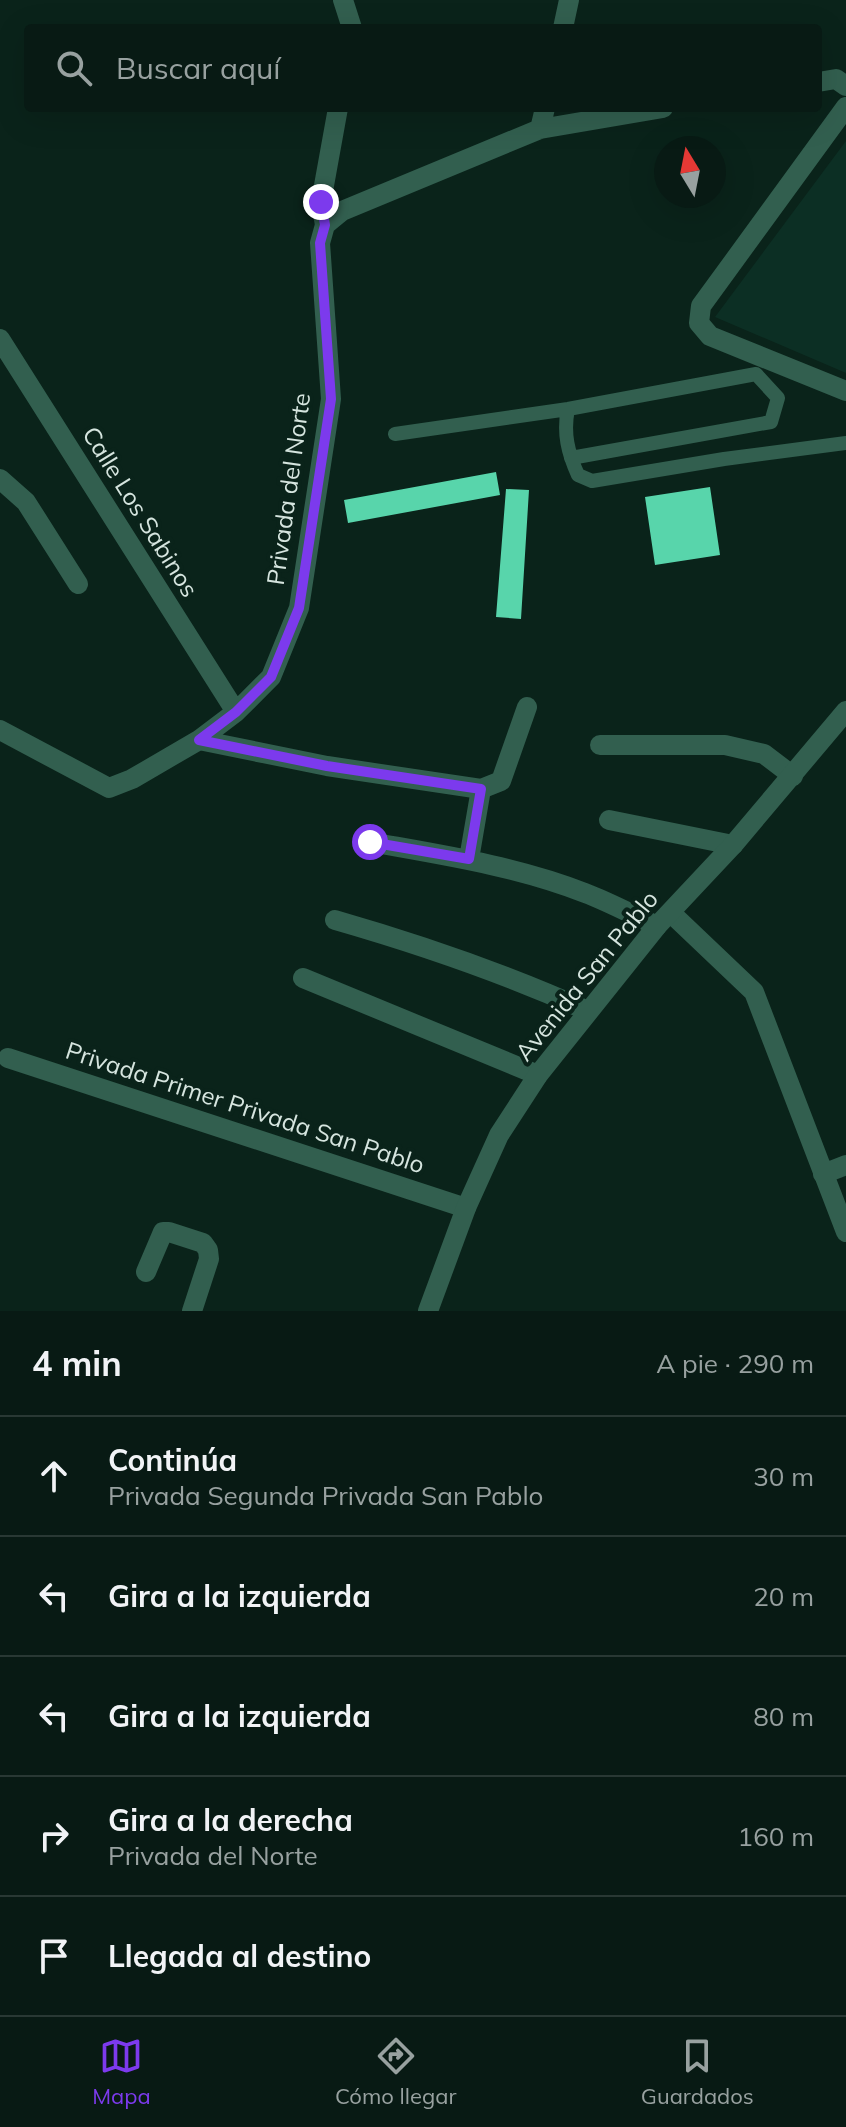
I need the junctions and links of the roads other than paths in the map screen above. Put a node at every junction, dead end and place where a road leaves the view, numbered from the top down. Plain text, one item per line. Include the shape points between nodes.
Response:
1 (343, 0) edge
2 (569, 0) edge
3 (351, 24) edge
4 (564, 24) edge
5 (822, 81) edge
6 (846, 86) edge
7 (846, 107) edge
8 (337, 112) edge
9 (544, 112) edge
10 (640, 112) edge
11 (540, 129) junction
12 (325, 225) junction
13 (0, 339) edge
14 (846, 391) edge
15 (568, 409) junction
16 (395, 434) dead end
17 (846, 443) edge
18 (571, 458) junction
19 (0, 479) edge
20 (78, 584) dead end
21 (527, 707) dead end
22 (846, 711) edge
23 (236, 712) junction
24 (0, 730) edge
25 (199, 740) junction
26 (600, 745) dead end
27 (793, 776) junction
28 (481, 789) junction
29 (609, 820) dead end
30 (370, 842) dead end
31 (733, 845) junction
32 (469, 859) junction
33 (335, 920) dead end
34 (664, 920) junction
35 (303, 978) dead end
36 (588, 1011) junction
37 (8, 1058) dead end
38 (538, 1075) junction
39 (846, 1165) edge
40 (823, 1174) junction
41 (466, 1208) junction
42 (846, 1232) edge
43 (146, 1272) dead end
44 (192, 1311) edge
45 (428, 1311) edge

1 - 3 street
2 - 4 street
5 - 6 street via 836,79
7 - 14 street via 701,306 699,323 710,336
8 - 12 street, Privada del Norte via 321,202
9 - 11 street
10 - 11 street
11 - 12 street via 342,211
12 - 23 street, Privada del Norte via 320,243 331,399 299,608 271,677
13 - 23 street, Calle Los Sabinos
15 - 16 lane
15 - 18 lane via 564,426
15 - 18 lane via 756,374 778,398 771,422
17 - 18 lane via 592,481 578,475
19 - 20 street via 26,502
21 - 28 street via 501,781
22 - 27 street, Avenida San Pablo
23 - 25 street, Privada del Norte
24 - 25 street, Privada del Norte via 109,788
25 - 28 street
26 - 27 street via 725,745 764,754
27 - 31 street, Avenida San Pablo
28 - 32 street
29 - 31 street
30 - 32 street
31 - 34 street, Avenida San Pablo
32 - 34 street
33 - 36 street via 465,960
34 - 36 street, Avenida San Pablo
34 - 40 street via 754,992
35 - 38 street
36 - 38 street, Avenida San Pablo
37 - 41 street, Privada Primer Privada San Pablo
38 - 41 street, Avenida San Pablo via 499,1135
39 - 40 street
40 - 42 street
41 - 45 street, Avenida San Pablo
43 - 44 street via 163,1232 203,1243 209,1259

